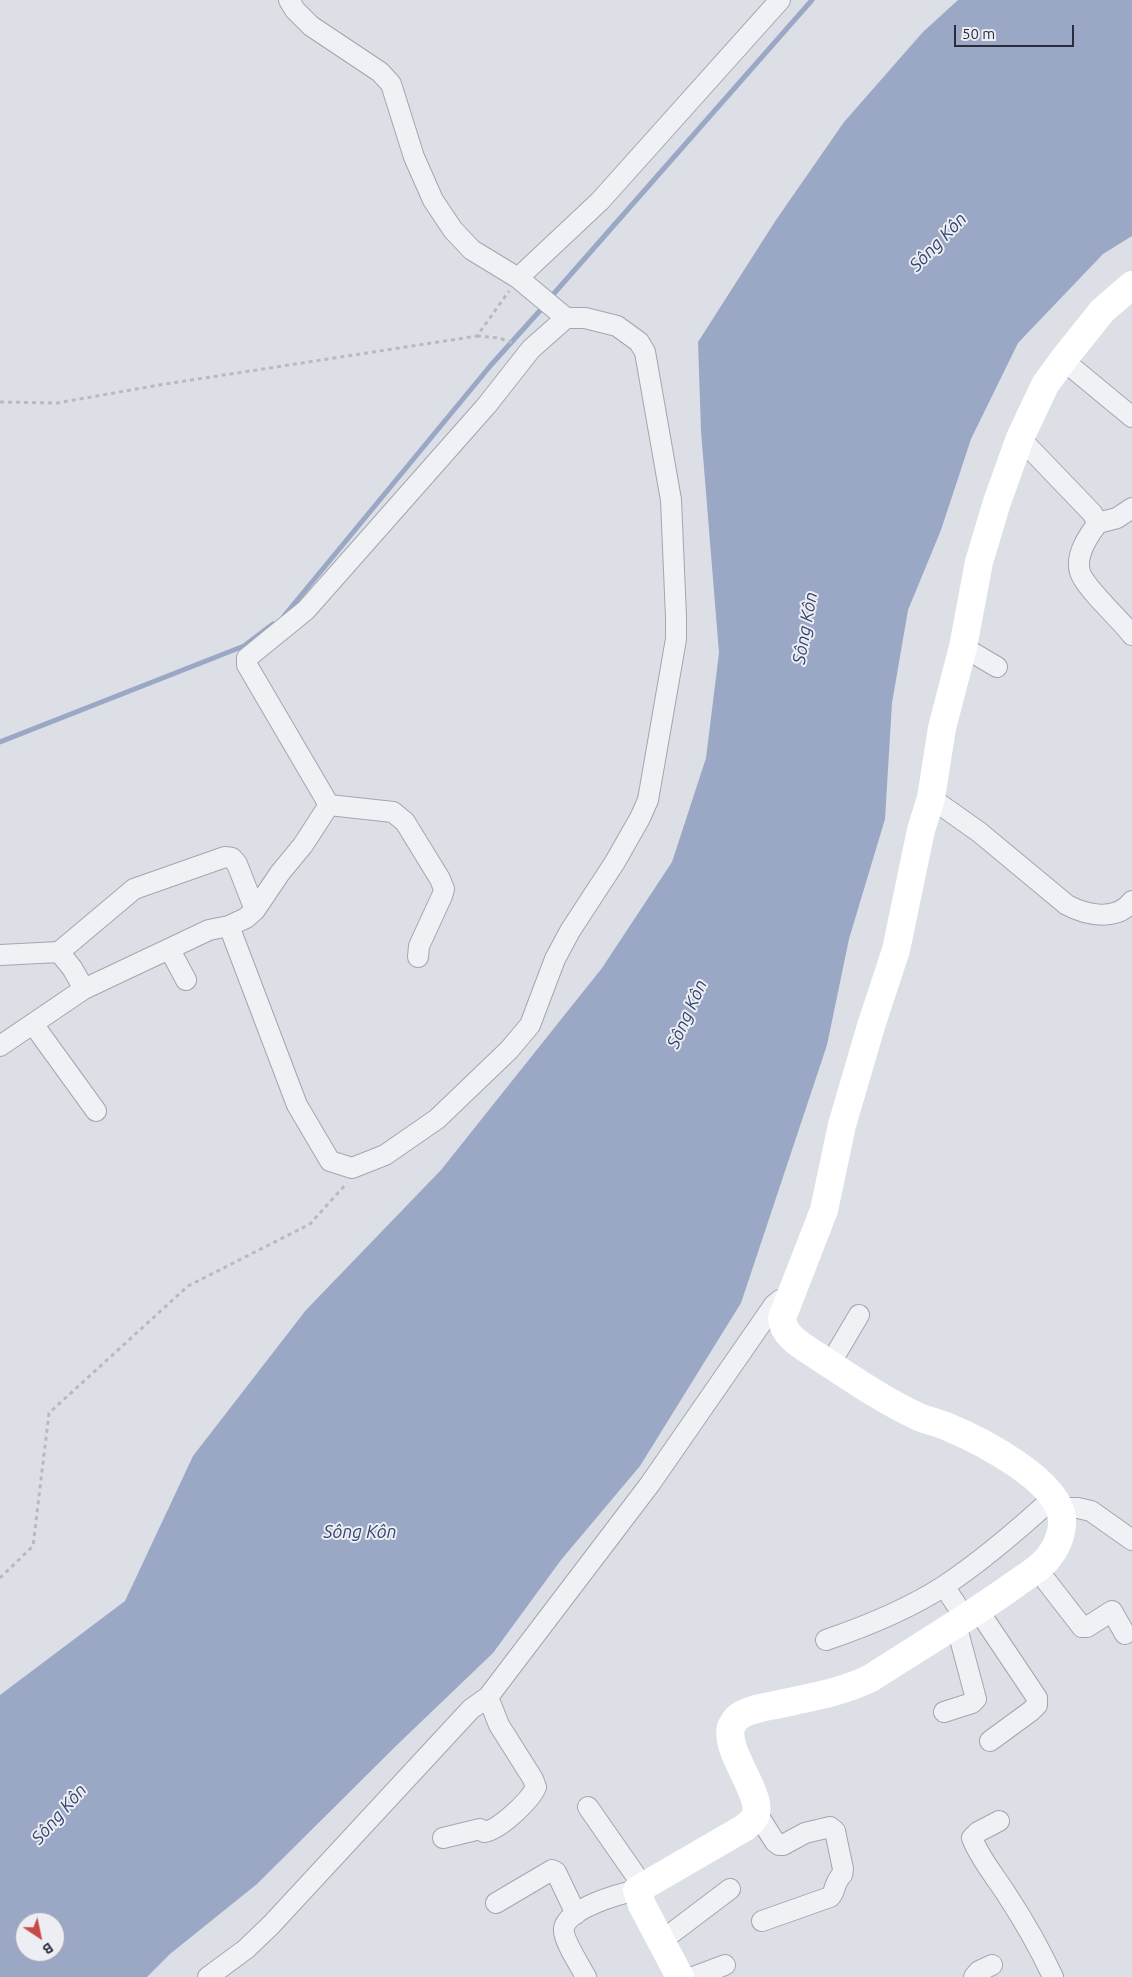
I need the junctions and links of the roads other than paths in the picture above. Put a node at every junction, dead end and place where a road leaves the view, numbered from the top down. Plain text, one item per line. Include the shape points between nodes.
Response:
1 (289, 0) edge
2 (780, 0) edge
3 (518, 278) junction
4 (1132, 285) edge
5 (561, 314) junction
6 (1063, 360) junction
7 (1132, 417) edge
8 (1020, 438) junction
9 (1132, 508) edge
10 (1098, 523) junction
11 (1132, 635) edge
12 (963, 647) junction
13 (997, 667) dead end
14 (931, 798) junction
15 (329, 805) junction
16 (1132, 901) edge
17 (255, 910) junction
18 (230, 926) junction
19 (170, 950) junction
20 (59, 952) junction
21 (0, 955) edge
22 (418, 957) dead end
23 (186, 980) dead end
24 (84, 989) junction
25 (34, 1024) junction
26 (0, 1046) edge
27 (96, 1111) dead end
28 (791, 1297) junction
29 (858, 1315) dead end
30 (830, 1364) junction
31 (1056, 1503) junction
32 (1132, 1540) edge
33 (1037, 1569) junction
34 (944, 1586) junction
35 (966, 1617) junction
36 (1125, 1634) dead end
37 (826, 1640) dead end
38 (488, 1697) junction
39 (944, 1712) dead end
40 (990, 1741) dead end
41 (588, 1807) dead end
42 (756, 1812) junction
43 (1000, 1821) dead end
44 (443, 1838) dead end
45 (640, 1888) junction
46 (730, 1889) dead end
47 (496, 1903) dead end
48 (576, 1914) junction
49 (762, 1921) dead end
50 (660, 1942) junction
51 (725, 1965) dead end
52 (992, 1965) dead end
53 (208, 1977) edge
54 (586, 1977) edge
55 (680, 1977) edge
56 (693, 1977) edge
57 (974, 1977) edge
58 (1053, 1977) edge

1 - 3 street via 311,26 380,72 391,84 414,157 433,200 453,230 472,250
2 - 3 street via 600,201
3 - 5 street
4 - 6 street via 1102,311
5 - 15 street via 487,405 306,610 246,658
5 - 18 street via 617,326 639,342 645,352 671,500 676,639 648,800 615,862 555,959 530,1024 509,1050 437,1119 385,1155 352,1168 330,1161 297,1105
6 - 7 street
6 - 8 street via 1045,385
8 - 10 street
8 - 12 street via 980,562
9 - 10 street via 1117,518
10 - 11 street via 1084,543 1080,572
12 - 13 street
12 - 14 street via 942,728
14 - 16 street via 1080,912 1117,913
14 - 28 street via 896,950 842,1124 824,1210
15 - 17 street
15 - 22 street via 393,812 405,822 440,879 444,888 442,896 419,946
17 - 18 street
17 - 20 street via 237,864 232,858 225,857 134,889
18 - 19 street via 209,930
19 - 23 street
19 - 24 street
20 - 21 street
20 - 24 street
24 - 25 street
25 - 26 street
25 - 27 street
28 - 30 street via 782,1318 783,1326 797,1342
28 - 38 street via 774,1305 650,1484
29 - 30 street
30 - 31 street via 891,1402 1006,1456 1037,1481
31 - 32 street via 1091,1511
31 - 33 street via 1062,1519 1059,1541
31 - 34 street
33 - 35 street
33 - 36 street via 1082,1627 1112,1611
34 - 35 street
34 - 37 street via 906,1608
35 - 39 street via 976,1699
35 - 40 street via 1037,1698 1037,1705 1031,1711
35 - 42 street via 857,1685 737,1717 731,1726 730,1740 753,1792
38 - 44 street via 498,1726 536,1787 532,1795 495,1828 484,1832 473,1829
38 - 53 street via 470,1709 271,1925 246,1949
41 - 45 street
42 - 45 street via 744,1828
42 - 49 street via 778,1845 830,1827 835,1831 843,1869 830,1897
43 - 58 street via 972,1838
45 - 48 street via 611,1896
45 - 50 street via 642,1905
46 - 50 street
47 - 48 street via 552,1870 556,1872
48 - 54 street via 564,1929 565,1937
50 - 55 street
51 - 56 street
52 - 57 street

